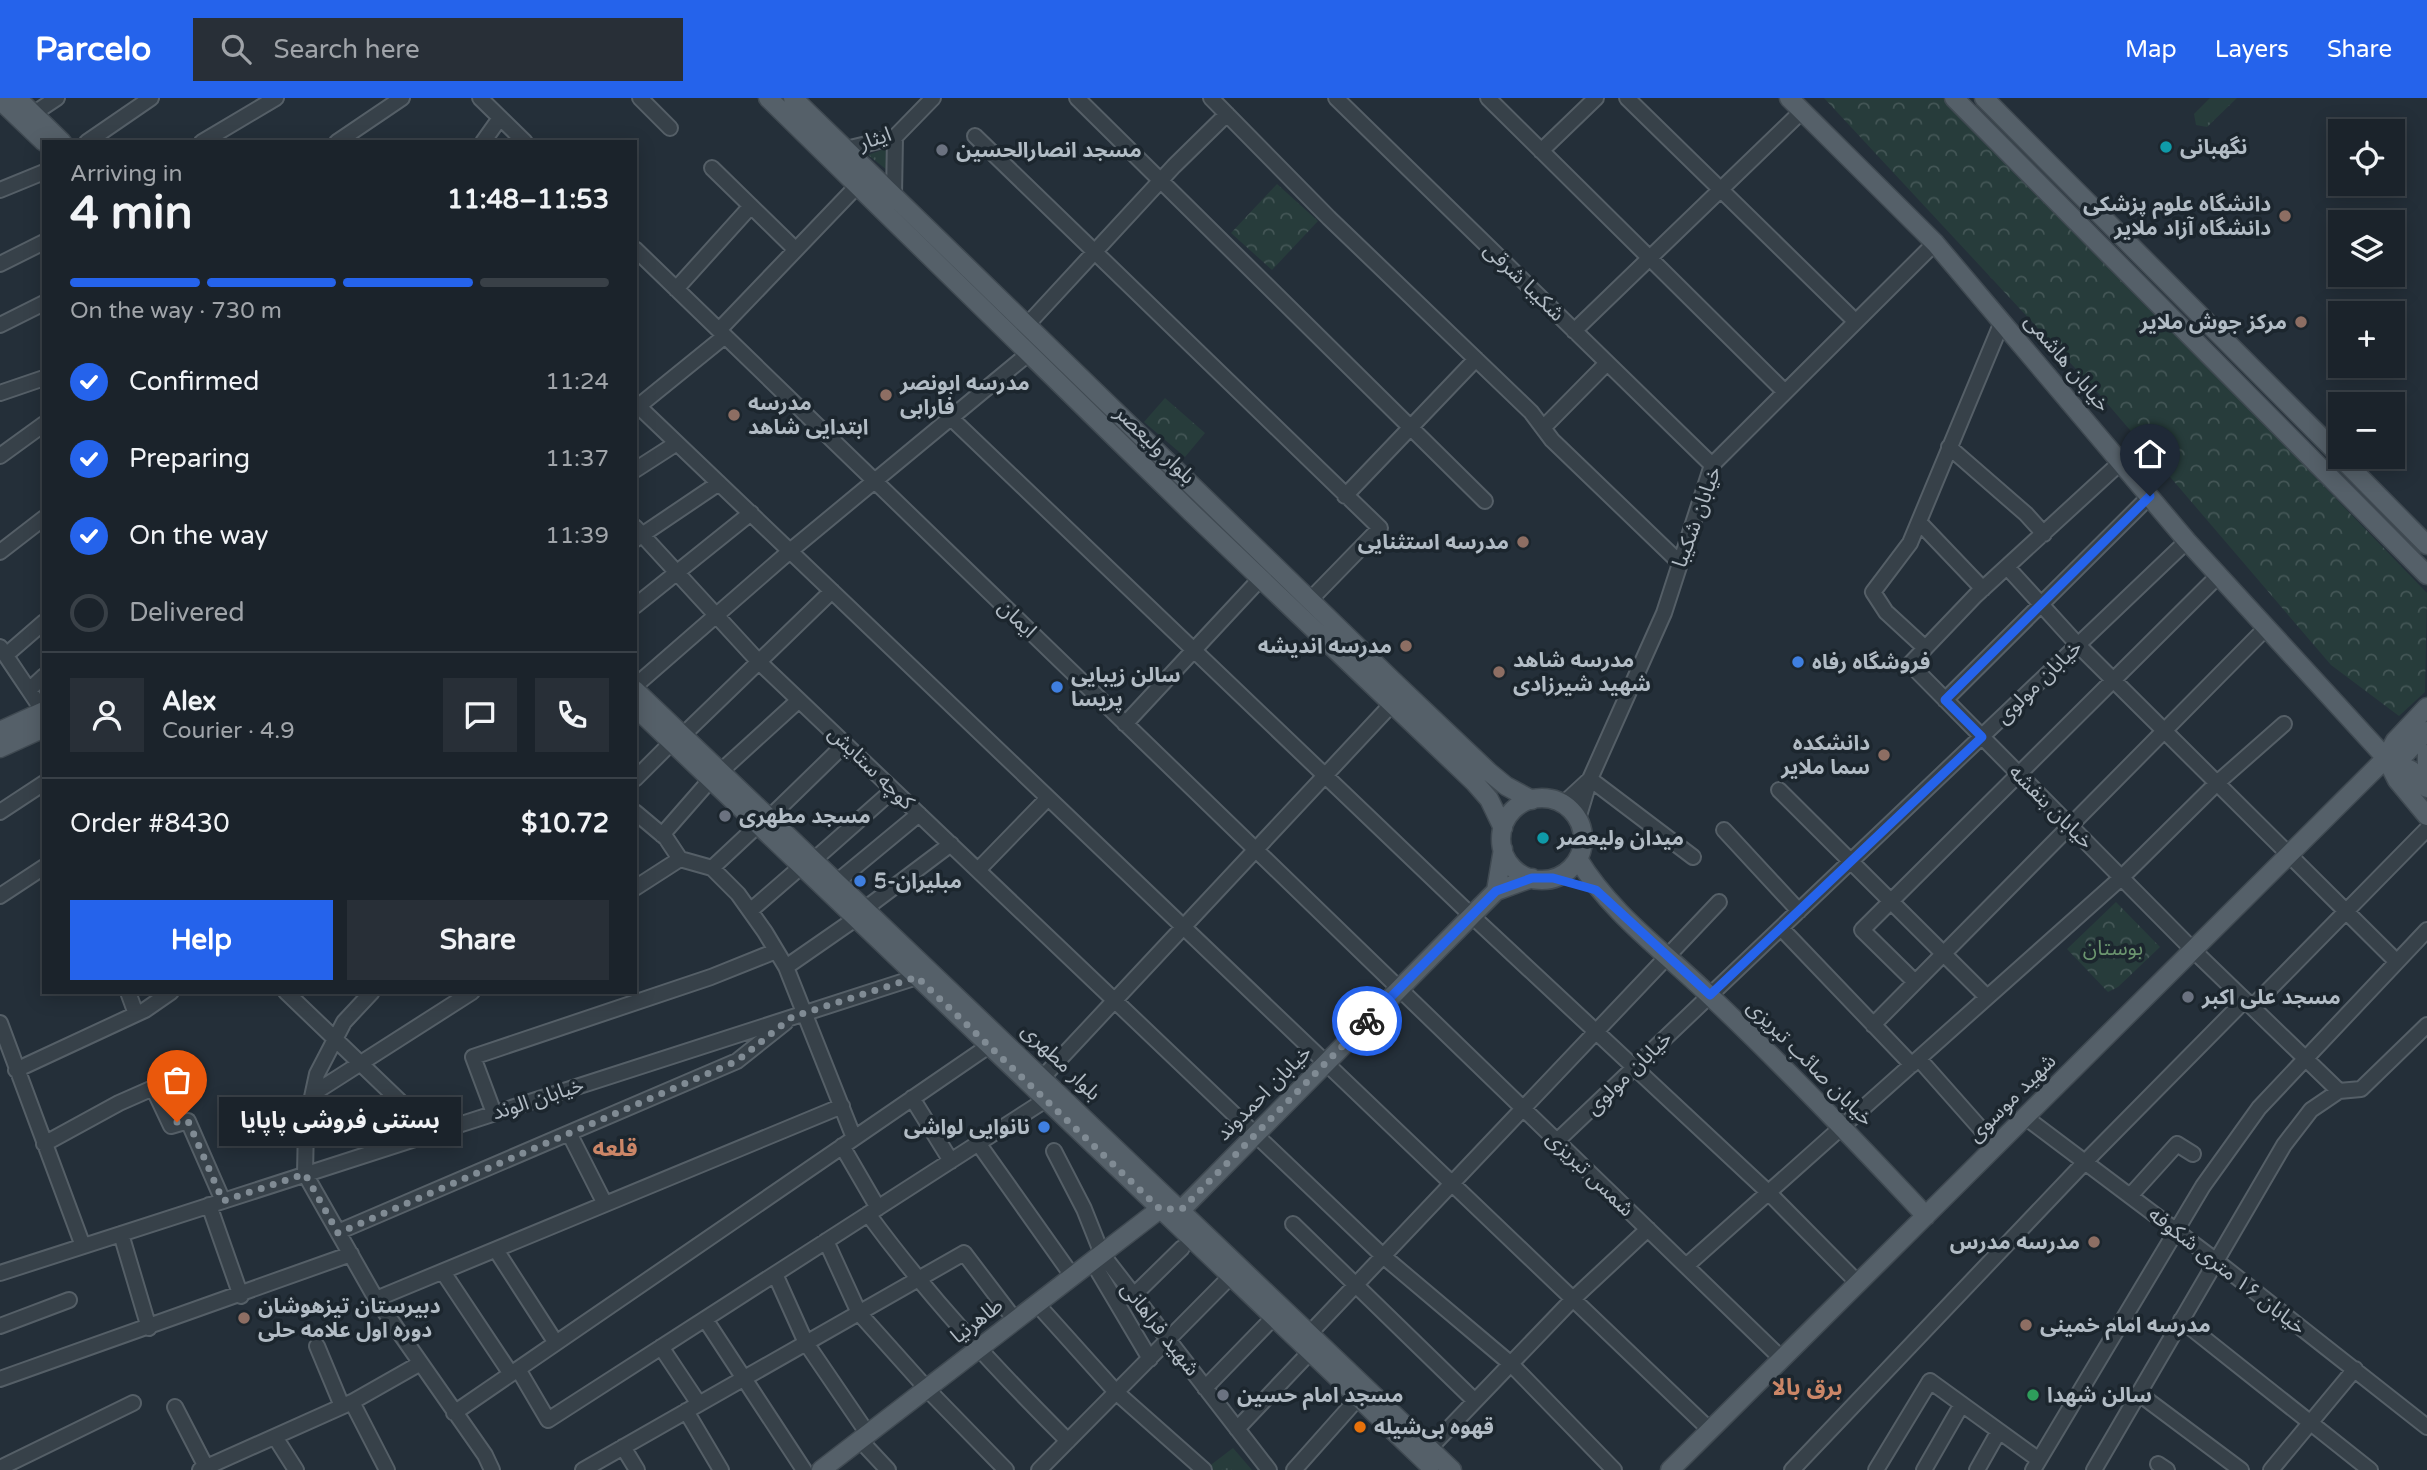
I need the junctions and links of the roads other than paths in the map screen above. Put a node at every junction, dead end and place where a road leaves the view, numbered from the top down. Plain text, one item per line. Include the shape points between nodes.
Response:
1 (17, 98) edge
2 (57, 98) edge
3 (151, 98) edge
4 (276, 98) edge
5 (402, 98) edge
6 (480, 98) edge
7 (639, 98) edge
8 (768, 98) edge
9 (793, 98) edge
10 (933, 98) edge
11 (1077, 98) edge
12 (1211, 98) edge
13 (1336, 98) edge
14 (1488, 98) edge
15 (1596, 98) edge
16 (1627, 98) edge
17 (1954, 98) edge
18 (1984, 98) edge
19 (0, 100) edge
20 (1796, 104) edge
21 (498, 108) edge
22 (33, 114) junction
23 (1227, 114) junction
24 (670, 128) dead end
25 (975, 136) dead end
26 (895, 137) junction
27 (42, 140) edge
28 (60, 140) edge
29 (90, 140) edge
30 (205, 140) edge
31 (340, 140) edge
32 (485, 140) edge
33 (523, 140) edge
34 (846, 149) junction
35 (1541, 151) junction
36 (712, 168) dead end
37 (42, 173) edge
38 (1160, 181) junction
39 (857, 186) junction
40 (0, 190) edge
41 (1720, 190) junction
42 (894, 195) junction
43 (751, 206) junction
44 (42, 243) edge
45 (1935, 243) junction
46 (795, 249) junction
47 (1096, 249) junction
48 (638, 257) edge
49 (1650, 258) junction
50 (0, 264) edge
51 (676, 289) junction
52 (42, 304) edge
53 (1855, 321) junction
54 (2002, 322) junction
55 (0, 325) edge
56 (1027, 325) junction
57 (1574, 331) junction
58 (722, 333) junction
59 (1028, 354) junction
60 (1476, 359) junction
61 (1607, 363) junction
62 (42, 379) edge
63 (1784, 391) junction
64 (0, 393) edge
65 (637, 406) edge
66 (952, 419) junction
67 (42, 425) edge
68 (1409, 427) junction
69 (1543, 428) junction
70 (677, 443) junction
71 (2328, 444) edge
72 (1949, 447) junction
73 (0, 456) edge
74 (2121, 463) junction
75 (1713, 465) junction
76 (637, 469) edge
77 (2353, 469) edge
78 (876, 482) junction
79 (719, 483) junction
80 (1345, 496) junction
81 (2150, 496) junction
82 (1485, 501) dead end
83 (751, 513) junction
84 (42, 520) edge
85 (1919, 522) junction
86 (638, 534) edge
87 (2044, 534) junction
88 (2187, 541) junction
89 (2427, 545) edge
90 (790, 551) junction
91 (0, 552) edge
92 (1680, 563) junction
93 (2007, 567) junction
94 (677, 572) junction
95 (2219, 575) junction
96 (2427, 575) edge
97 (1261, 578) junction
98 (1983, 589) junction
99 (832, 591) junction
100 (1309, 601) junction
101 (2040, 602) junction
102 (637, 604) edge
103 (717, 615) junction
104 (42, 623) edge
105 (2266, 628) junction
106 (2078, 645) junction
107 (1923, 646) junction
108 (1195, 649) junction
109 (3, 651) edge
110 (759, 662) junction
111 (42, 678) edge
112 (2114, 679) junction
113 (637, 686) edge
114 (29, 690) junction
115 (637, 690) edge
116 (799, 700) junction
117 (1945, 700) junction
118 (1391, 705) junction
119 (2427, 707) edge
120 (637, 708) edge
121 (42, 710) edge
122 (42, 712) edge
123 (1125, 724) junction
124 (2284, 724) dead end
125 (42, 728) edge
126 (0, 731) edge
127 (2164, 731) junction
128 (2427, 731) edge
129 (1982, 737) junction
130 (678, 739) junction
131 (845, 744) junction
132 (0, 748) edge
133 (2427, 754) edge
134 (2386, 758) junction
135 (2018, 774) junction
136 (717, 775) junction
137 (1326, 775) junction
138 (2427, 776) edge
139 (637, 777) edge
140 (1590, 779) junction
141 (2217, 783) junction
142 (42, 784) edge
143 (2427, 788) edge
144 (894, 790) junction
145 (1779, 790) dead end
146 (1048, 797) junction
147 (1532, 800) junction
148 (1563, 804) junction
149 (0, 812) edge
150 (637, 814) edge
151 (919, 814) junction
152 (2427, 816) edge
153 (1578, 819) junction
154 (764, 820) junction
155 (2070, 826) junction
156 (1503, 828) junction
157 (2427, 829) edge
158 (1724, 830) dead end
159 (662, 835) junction
160 (951, 844) junction
161 (1503, 849) junction
162 (1255, 850) junction
163 (2289, 855) junction
164 (1693, 857) dead end
165 (680, 859) junction
166 (1578, 859) junction
167 (809, 862) junction
168 (1850, 862) junction
169 (42, 868) edge
170 (712, 868) junction
171 (978, 870) junction
172 (1532, 878) junction
173 (1553, 878) junction
174 (2121, 878) junction
175 (838, 881) junction
176 (637, 887) edge
177 (1596, 890) junction
178 (1496, 891) junction
179 (0, 896) edge
180 (1889, 901) junction
181 (1719, 902) dead end
182 (750, 911) junction
183 (1799, 911) junction
184 (2346, 911) junction
185 (862, 912) junction
186 (1472, 916) junction
187 (1184, 927) junction
188 (1781, 928) junction
189 (2427, 930) edge
190 (2193, 950) junction
191 (776, 951) junction
192 (1943, 954) junction
193 (1668, 957) junction
194 (2396, 961) junction
195 (786, 967) junction
196 (917, 977) junction
197 (1915, 982) junction
198 (1398, 989) junction
199 (129, 994) edge
200 (168, 994) edge
201 (288, 994) edge
202 (370, 994) edge
203 (469, 994) edge
204 (1710, 995) junction
205 (1987, 997) junction
206 (1115, 1000) junction
207 (2248, 1003) junction
208 (136, 1014) junction
209 (798, 1015) junction
210 (0, 1023) edge
211 (1873, 1024) junction
212 (2427, 1025) edge
213 (1597, 1032) junction
214 (334, 1041) junction
215 (990, 1045) junction
216 (4, 1050) edge
217 (2306, 1057) junction
218 (1915, 1062) junction
219 (1326, 1063) junction
220 (360, 1064) junction
221 (1635, 1067) junction
222 (16, 1070) junction
223 (1043, 1077) junction
224 (2339, 1091) junction
225 (314, 1093) junction
226 (912, 1098) junction
227 (1047, 1099) junction
228 (842, 1106) junction
229 (1523, 1109) junction
230 (494, 1113) junction
231 (2025, 1118) junction
232 (1842, 1127) junction
233 (433, 1133) junction
234 (569, 1133) junction
235 (1255, 1133) junction
236 (848, 1142) junction
237 (1557, 1142) junction
238 (978, 1143) junction
239 (44, 1144) junction
240 (1996, 1146) junction
241 (1054, 1151) dead end
242 (2193, 1154) dead end
243 (951, 1161) junction
244 (2085, 1162) junction
245 (305, 1174) junction
246 (1452, 1184) junction
247 (1769, 1193) junction
248 (2130, 1196) junction
249 (216, 1203) junction
250 (606, 1204) junction
251 (1160, 1209) junction
252 (1182, 1209) junction
253 (873, 1211) junction
254 (1926, 1216) junction
255 (1293, 1224) dead end
256 (1648, 1229) junction
257 (2175, 1230) junction
258 (338, 1233) junction
259 (121, 1234) junction
260 (826, 1241) junction
261 (83, 1246) junction
262 (1182, 1248) dead end
263 (496, 1250) junction
264 (351, 1254) junction
265 (1383, 1256) junction
266 (1097, 1258) junction
267 (2215, 1260) junction
268 (1686, 1266) junction
269 (443, 1272) junction
270 (0, 1273) edge
271 (775, 1274) junction
272 (1073, 1276) junction
273 (1231, 1276) junction
274 (916, 1280) junction
275 (1858, 1283) junction
276 (1356, 1285) junction
277 (1134, 1295) junction
278 (241, 1296) junction
279 (376, 1299) junction
280 (1573, 1299) junction
281 (69, 1300) dead end
282 (1037, 1304) junction
283 (859, 1313) junction
284 (1273, 1317) junction
285 (705, 1319) junction
286 (1015, 1320) junction
287 (2181, 1320) junction
288 (0, 1326) edge
289 (149, 1328) junction
290 (1311, 1332) junction
291 (1169, 1340) junction
292 (556, 1343) junction
293 (806, 1343) junction
294 (317, 1346) dead end
295 (661, 1347) junction
296 (977, 1350) junction
297 (1310, 1352) junction
298 (1150, 1359) junction
299 (1782, 1359) junction
300 (419, 1364) junction
301 (1511, 1364) junction
302 (2355, 1369) junction
303 (515, 1371) junction
304 (0, 1379) edge
305 (744, 1379) junction
306 (1205, 1388) junction
307 (927, 1389) junction
308 (1116, 1392) junction
309 (2138, 1393) junction
310 (1358, 1398) junction
311 (1475, 1402) junction
312 (133, 1403) dead end
313 (347, 1404) junction
314 (699, 1404) junction
315 (1962, 1404) junction
316 (175, 1407) dead end
317 (686, 1411) junction
318 (454, 1413) junction
319 (2310, 1424) junction
320 (2427, 1427) edge
321 (1237, 1429) junction
322 (1710, 1430) junction
323 (1999, 1431) junction
324 (275, 1437) junction
325 (864, 1437) junction
326 (1068, 1441) junction
327 (623, 1447) junction
328 (1429, 1449) junction
329 (2036, 1465) edge
330 (0, 1468) edge
331 (203, 1469) edge
332 (296, 1470) edge
333 (387, 1470) edge
334 (492, 1470) edge
335 (583, 1470) edge
336 (637, 1470) edge
337 (721, 1470) edge
338 (804, 1470) edge
339 (821, 1470) edge
340 (888, 1470) edge
341 (1006, 1470) edge
342 (1039, 1470) edge
343 (1204, 1470) edge
344 (1269, 1470) edge
345 (1294, 1470) edge
346 (1434, 1470) edge
347 (1452, 1470) edge
348 (1614, 1470) edge
349 (1670, 1470) edge
350 (1792, 1470) edge
351 (1876, 1470) edge
352 (1924, 1470) edge
353 (1977, 1470) edge
354 (2094, 1470) edge
355 (2241, 1470) edge
356 (2271, 1470) edge
357 (2370, 1470) edge

1 - 22 main road
2 - 22 street
3 - 29 street
4 - 30 street
5 - 31 street
6 - 21 street
7 - 24 street
8 - 39 main road, بلوار ولیعصر
9 - 34 main road, بلوار ولیعصر
10 - 26 street, ایثار
11 - 38 street
12 - 23 street
13 - 57 street, شکیبا شرقی
14 - 35 street
15 - 35 street
16 - 41 street
17 - 96 main road
18 - 71 main road
19 - 27 main road
20 - 41 street
20 - 45 main road, خیابان هاشمی
21 - 32 street
21 - 33 street
22 - 28 main road
23 - 38 street
23 - 60 street
25 - 47 street
26 - 34 street, ایثار
26 - 42 street
34 - 42 main road, بلوار ولیعصر
35 - 49 street
36 - 43 street
37 - 40 street
38 - 47 street
38 - 68 street
39 - 46 street
39 - 59 main road, بلوار ولیعصر
41 - 49 street
41 - 53 street
42 - 56 main road, بلوار ولیعصر
43 - 46 street
43 - 51 street
44 - 50 street
45 - 53 street, خیابان شکیبا
45 - 54 main road, خیابان هاشمی
46 - 58 street
47 - 56 street
47 - 80 street
48 - 51 street, ایمان
49 - 57 street
49 - 63 street
51 - 58 street, ایمان
52 - 55 street
53 - 63 street, خیابان شکیبا
54 - 72 street
54 - 74 main road, خیابان هاشمی
56 - 59 main road
56 - 100 main road, بلوار ولیعصر
57 - 61 street, شکیبا شرقی
58 - 65 street
58 - 78 street, ایمان
59 - 66 street
59 - 97 main road, بلوار ولیعصر
60 - 68 street
60 - 69 street
61 - 69 street
61 - 75 street, شکیبا شرقی
62 - 64 street
63 - 75 street, خیابان شکیبا
65 - 70 street
66 - 78 street
66 - 108 street
67 - 73 street
68 - 80 street
68 - 82 street
69 - 92 street
70 - 76 street
70 - 79 street
72 - 85 street
72 - 87 street
74 - 81 main road, خیابان هاشمی
74 - 87 street
75 - 92 street, خیابان شکیبا
77 - 89 main road
78 - 90 street
78 - 123 street, ایمان
79 - 83 street
79 - 86 street
80 - 100 street via 1380,528
81 - 88 main road, خیابان هاشمی
81 - 101 street
83 - 90 street
83 - 94 street
84 - 91 street
85 - 98 street
85 - 107 street via 1910,543 1873,592
86 - 94 street, کوچه ستایش
87 - 93 street
88 - 95 main road, خیابان هاشمی
88 - 106 street, خیابان مولوی
90 - 99 street
90 - 103 street
92 - 140 street, خیابان شکیبا via 1664,613
93 - 98 street
93 - 101 street
94 - 102 street
94 - 103 street, کوچه ستایش
95 - 105 main road, خیابان هاشمی
95 - 112 street
97 - 108 street
97 - 118 main road, بلوار ولیعصر
98 - 107 street
99 - 110 street
99 - 146 street
100 - 147 main road, بلوار ولیعصر via 1489,772
101 - 106 street
101 - 117 street
103 - 110 street, کوچه ستایش
103 - 113 street
104 - 109 street
105 - 127 street
105 - 134 main road, خیابان هاشمی
106 - 112 street
106 - 129 street, خیابان مولوی
107 - 117 street, خیابان بنفشه via 1910,664
108 - 123 street
108 - 137 street
109 - 114 street
110 - 116 street, کوچه ستایش
110 - 130 street
111 - 114 street
112 - 127 street
112 - 135 street
114 - 121 street
115 - 130 main road, بلوار مطهری
116 - 131 street, کوچه ستایش
116 - 136 street
117 - 129 street, خیابان بنفشه
118 - 137 street
118 - 156 main road, بلوار ولیعصر via 1475,783 1493,805
119 - 134 main road via 2395,741
120 - 130 main road, بلوار مطهری
122 - 126 main road
123 - 162 street, ایمان
124 - 141 street
125 - 132 main road
127 - 141 street
127 - 155 street
128 - 134 main road via 2406,753
129 - 135 street, خیابان بنفشه
129 - 168 street, خیابان مولوی
130 - 136 main road, بلوار مطهری
130 - 139 street
131 - 144 street, کوچه ستایش
131 - 154 street
133 - 138 main road
134 - 143 main road via 2411,770
134 - 152 main road via 2397,780
134 - 163 main road, شهید موسوی
135 - 155 street, خیابان بنفشه
135 - 180 street
136 - 154 main road, بلوار مطهری
136 - 159 street
137 - 162 street
137 - 186 street
140 - 148 street
140 - 153 street, خیابان شکیبا
140 - 164 street
141 - 163 street
141 - 174 street
142 - 149 street
144 - 151 street, کوچه ستایش
144 - 167 street
145 - 168 street
146 - 171 street
146 - 187 street
147 - 148 main road
147 - 156 main road via 1514,810
148 - 153 main road
150 - 159 street
151 - 160 street, کوچه ستایش
151 - 175 street
153 - 166 main road via 1583,839
154 - 167 main road, بلوار مطهری
154 - 170 street
155 - 174 street, خیابان بنفشه
155 - 192 street
156 - 161 main road
157 - 184 street
158 - 183 street
159 - 165 street
160 - 171 street, کوچه ستایش
160 - 185 street
161 - 172 main road via 1514,867
161 - 178 main road
162 - 187 street
162 - 198 street, ایمان
163 - 184 street
163 - 190 main road, شهید موسوی
165 - 170 street
165 - 176 street
166 - 173 main road via 1572,869
166 - 177 main road
167 - 175 main road, بلوار مطهری
167 - 182 street
167 - 185 main road, بلوار مطهری
168 - 180 street
168 - 183 street, خیابان مولوی
169 - 179 street
170 - 182 street
171 - 206 street, کوچه ستایش
172 - 173 main road
172 - 178 main road
173 - 177 main road
174 - 190 street, خیابان بنفشه
174 - 205 street
175 - 185 main road, بلوار مطهری
177 - 193 main road, خیابان صائب تبریزی
178 - 186 main road, خیابان احمدوند
180 - 192 street
180 - 197 street via 1863,934
181 - 193 street
182 - 191 street
183 - 188 street, خیابان مولوی
184 - 194 street
184 - 207 street
185 - 195 street
185 - 196 main road, بلوار مطهری
185 - 223 main road, بلوار مطهری
186 - 198 main road, خیابان احمدوند
186 - 213 street
187 - 206 street
187 - 219 street
188 - 204 street, خیابان مولوی
188 - 211 street
189 - 194 street
190 - 207 street, خیابان بنفشه
190 - 231 main road, شهید موسوی
191 - 195 street
191 - 230 street via 473,1057
192 - 197 street
192 - 205 street
193 - 204 main road, خیابان صائب تبریزی
193 - 213 street
194 - 217 street
195 - 209 street
196 - 209 street, خیابان الوند
196 - 215 main road, بلوار مطهری
197 - 211 street
198 - 219 main road, خیابان احمدوند
198 - 229 street, شمس تبریزی
199 - 208 street
200 - 208 street
201 - 214 street
202 - 214 street
203 - 220 street
204 - 221 street, خیابان مولوی
204 - 232 main road, خیابان صائب تبریزی
205 - 218 street
206 - 223 street
206 - 235 street, کوچه ستایش
207 - 217 street, خیابان بنفشه
207 - 244 street
208 - 222 street
209 - 228 street
209 - 230 street, خیابان الوند
209 - 234 street via 737,1061
210 - 216 street
211 - 218 street
212 - 224 street via 2361,1089
213 - 221 street
213 - 229 street
214 - 220 street
214 - 225 street via 317,1074
215 - 226 street
215 - 227 main road, بلوار مطهری
216 - 222 street
217 - 224 street, خیابان بنفشه
217 - 257 street via 2259,1108
218 - 232 street
218 - 240 street
219 - 235 main road, خیابان احمدوند
219 - 246 street
220 - 225 street
220 - 233 street
221 - 237 street, خیابان مولوی
221 - 247 street
222 - 239 street
223 - 252 main road, بلوار مطهری
224 - 267 street via 2311,1110 2284,1145
225 - 245 street via 306,1125
226 - 236 street
226 - 243 street
227 - 238 street
227 - 251 main road, بلوار مطهری
228 - 236 street
228 - 250 street
229 - 237 street, شمس تبریزی
229 - 246 street
230 - 233 street, خیابان الوند
231 - 240 main road, شهید موسوی
231 - 244 street, خیابان ۱۶ متری شکوفه
232 - 247 street
232 - 254 main road, خیابان صائب تبریزی
233 - 245 street, خیابان الوند
234 - 250 street
234 - 258 street
235 - 252 main road, خیابان احمدوند
235 - 265 street, کوچه ستایش
236 - 253 street
236 - 292 street
237 - 256 street, شمس تبریزی
238 - 243 street
238 - 272 street
239 - 249 street via 153,1088 171,1126 188,1121
239 - 261 street
240 - 254 main road, شهید موسوی
241 - 266 street via 1084,1209
242 - 248 street via 2177,1144
243 - 253 street
244 - 248 street, خیابان ۱۶ متری شکوفه
244 - 350 street
245 - 249 street, خیابان الوند
245 - 258 street
246 - 265 street
246 - 280 street
247 - 268 street
247 - 275 street
248 - 257 street, خیابان ۱۶ متری شکوفه
249 - 259 street, خیابان الوند
249 - 278 street
250 - 263 street
251 - 252 main road
251 - 266 main road, طاهرنیا
251 - 273 main road, بلوار مطهری
252 - 290 main road, بلوار مطهری
253 - 260 street
253 - 274 street
254 - 275 main road, شهید موسوی
255 - 276 street
256 - 268 street, شمس تبریزی
256 - 280 street
257 - 267 street, خیابان ۱۶ متری شکوفه
257 - 329 street
258 - 264 street
259 - 261 street, خیابان الوند
259 - 289 street
260 - 271 street
260 - 283 street
261 - 270 street, خیابان الوند
262 - 277 street
263 - 269 street
263 - 292 street
264 - 278 street
264 - 279 street
265 - 276 street
265 - 301 street, کوچه ستایش
266 - 272 main road, طاهرنیا
266 - 277 street, شهید فراهانی
266 - 298 street
267 - 287 street
267 - 302 street, خیابان ۱۶ متری شکوفه
268 - 299 street, شمس تبریزی
269 - 279 street
269 - 303 street
271 - 285 street
271 - 293 street
272 - 282 main road, طاهرنیا
273 - 284 main road, بلوار مطهری
273 - 291 street
274 - 283 street
274 - 286 street via 964,1253
274 - 296 street
275 - 299 main road, شهید موسوی
276 - 290 street
276 - 311 street
277 - 291 street, شهید فراهانی
278 - 289 street
279 - 300 street
280 - 301 street
280 - 322 street
281 - 288 street
282 - 286 main road, طاهرنیا
282 - 308 street
283 - 293 street
283 - 307 street
284 - 297 main road, بلوار مطهری
284 - 306 street
285 - 295 street
285 - 305 street
286 - 296 main road, طاهرنیا
287 - 309 street
287 - 319 street
289 - 304 street
290 - 328 main road, بلوار مطهری
291 - 298 street
291 - 306 street, شهید فراهانی
292 - 303 street
293 - 305 street
293 - 325 street
294 - 313 street
295 - 303 street via 548,1420
295 - 314 street
296 - 307 main road, طاهرنیا
296 - 326 street
297 - 310 main road, بلوار مطهری
297 - 321 street
298 - 308 street
299 - 322 main road, شهید موسوی
300 - 313 street
300 - 318 street
301 - 311 street
301 - 348 street, کوچه ستایش
302 - 319 street
302 - 320 street, خیابان ۱۶ متری شکوفه
303 - 318 street
305 - 314 street
305 - 338 street
306 - 321 street, شهید فراهانی
307 - 325 main road, طاهرنیا
307 - 341 street
308 - 326 street
308 - 343 street
309 - 354 street
309 - 355 street
310 - 345 street
310 - 346 main road, بلوار مطهری
311 - 328 street
312 - 330 street
313 - 324 street
313 - 333 street
314 - 317 street
315 - 323 street
315 - 351 street via 1930,1381
315 - 352 street
316 - 331 street
317 - 327 street
317 - 337 street
318 - 334 street
319 - 356 street
319 - 357 street
321 - 344 street, شهید فراهانی
322 - 349 main road, شهید موسوی
323 - 329 street
323 - 353 street
324 - 331 street
324 - 332 street
325 - 339 main road, طاهرنیا
325 - 340 street
326 - 342 street
327 - 335 street
327 - 336 street
328 - 347 main road, بلوار مطهری

